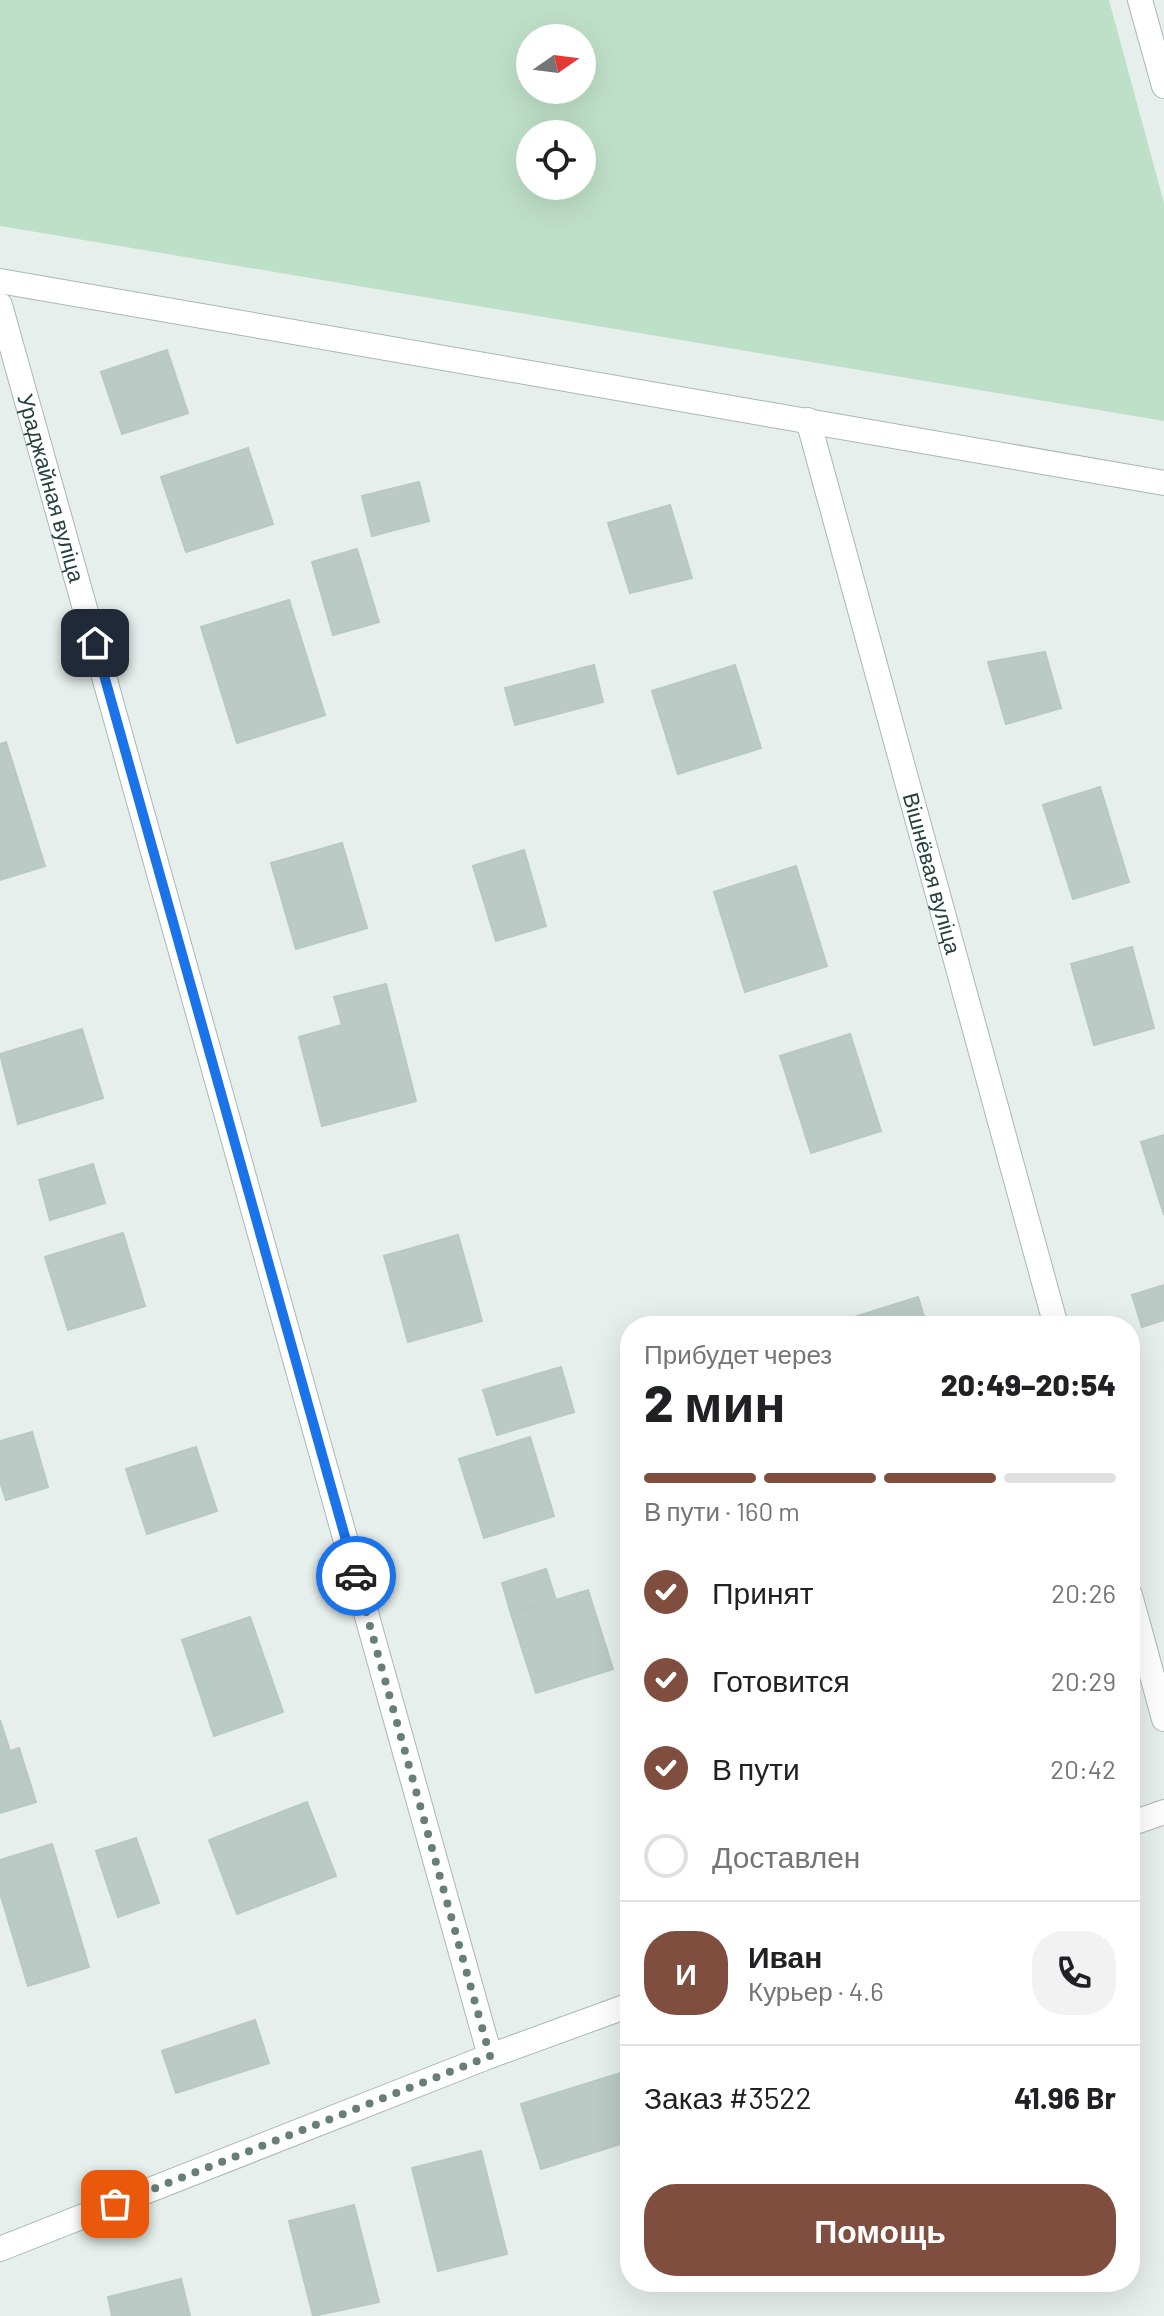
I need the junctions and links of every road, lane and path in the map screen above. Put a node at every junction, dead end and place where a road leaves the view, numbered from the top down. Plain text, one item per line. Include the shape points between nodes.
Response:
1 (1140, 0) edge
2 (1164, 86) edge
3 (0, 281) edge
4 (0, 305) edge
5 (808, 420) junction
6 (1164, 483) edge
7 (1053, 1316) edge
8 (1140, 1631) edge
9 (1164, 1719) edge
10 (1164, 1812) edge
11 (1140, 1820) edge
12 (620, 2009) edge
13 (490, 2056) junction
14 (0, 2249) edge

1 - 2 street
3 - 5 street
4 - 13 street, Ураджайная вуліца
5 - 6 street
5 - 7 street, Вішнёвая вуліца
8 - 9 street
10 - 11 street
12 - 13 street
13 - 14 street

